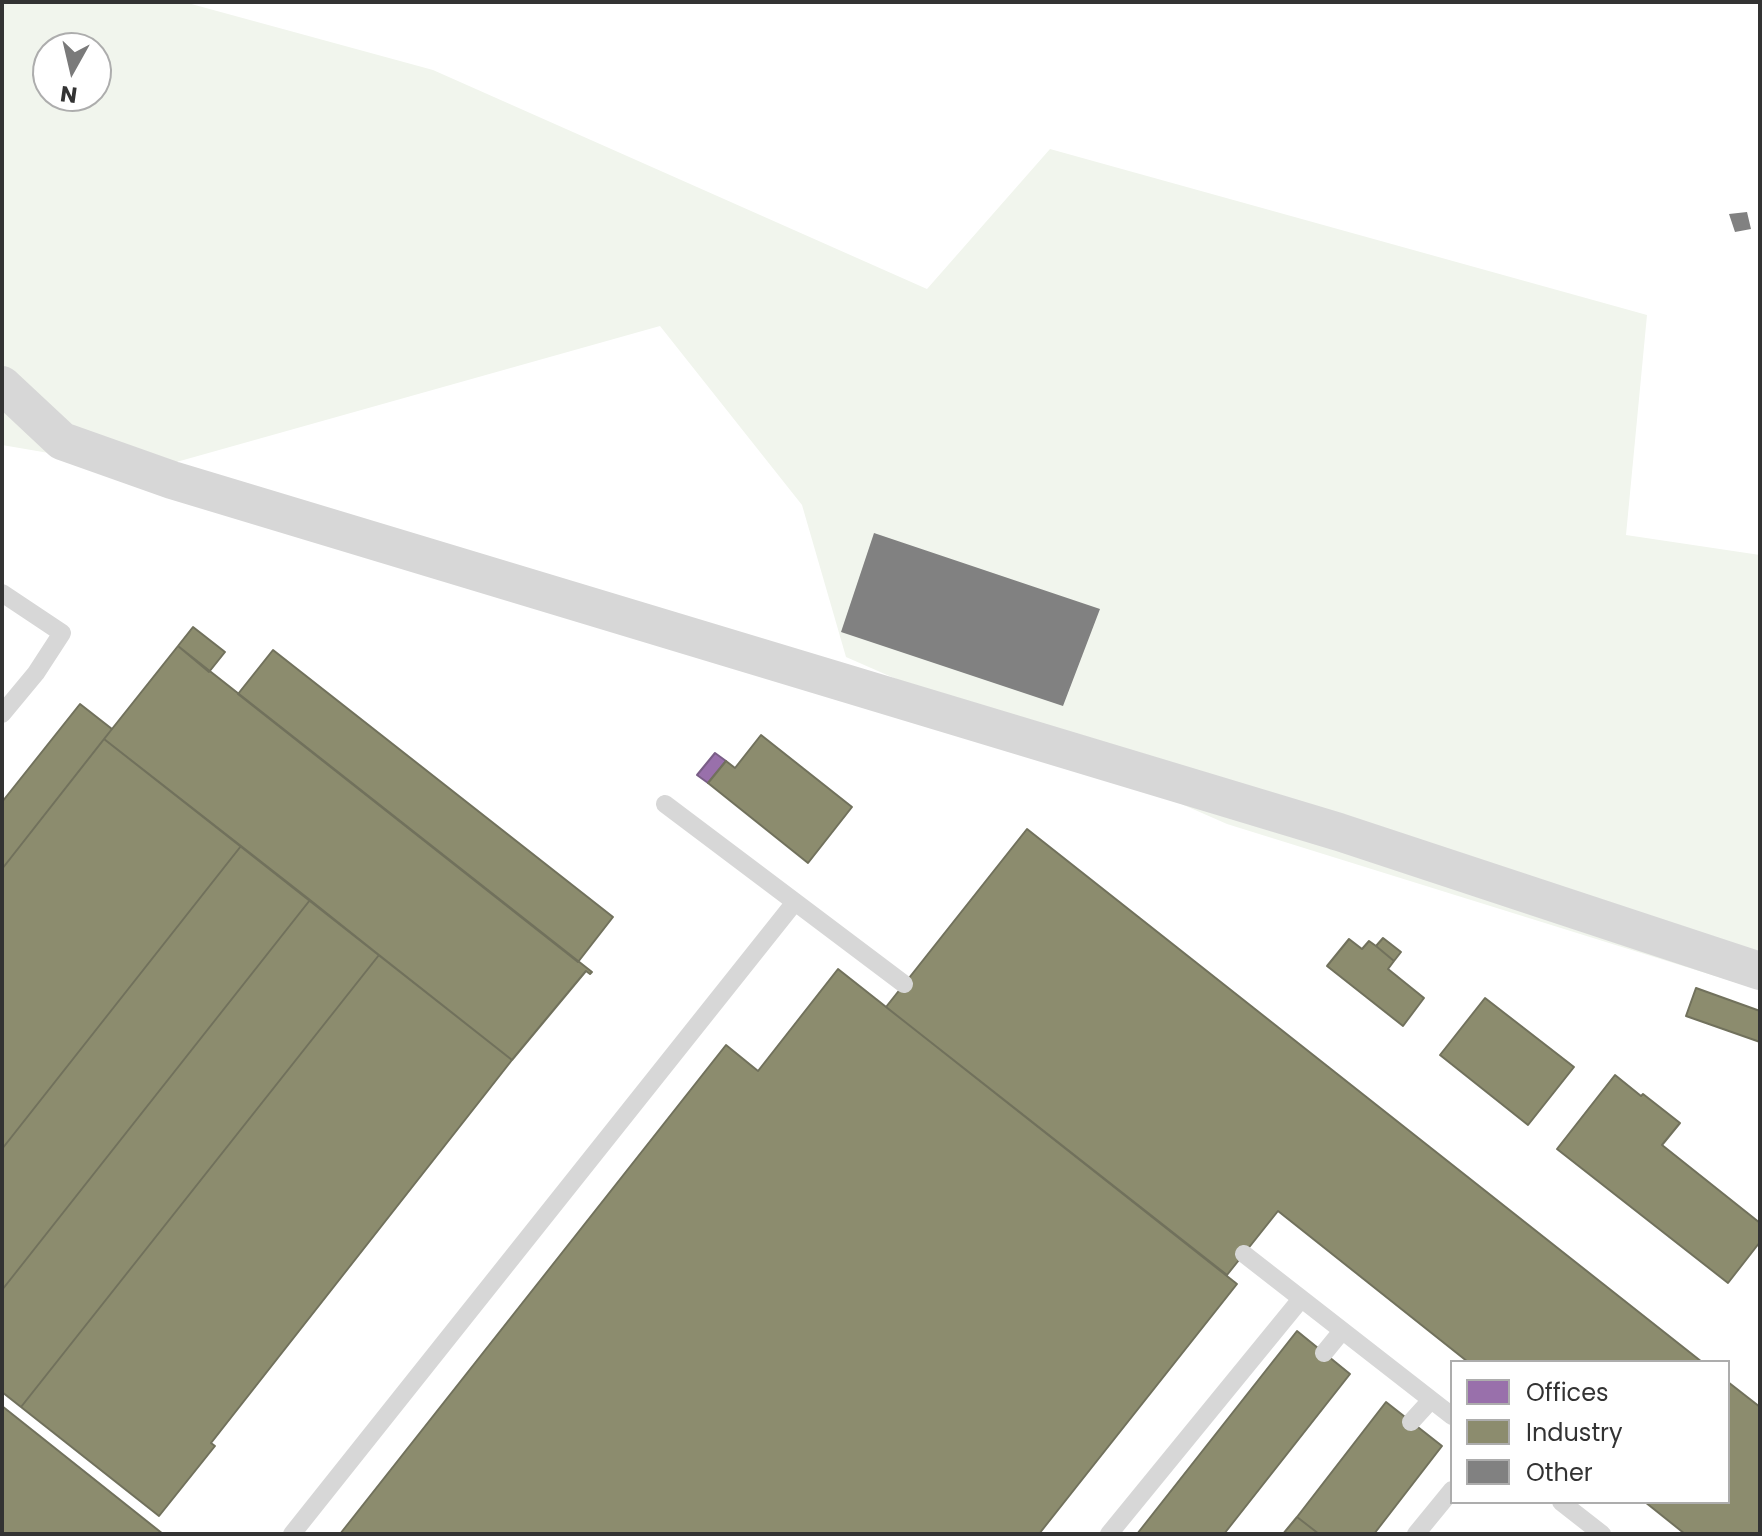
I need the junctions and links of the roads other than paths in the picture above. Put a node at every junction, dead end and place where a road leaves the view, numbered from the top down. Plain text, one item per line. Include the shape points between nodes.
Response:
1 (2, 385) edge
2 (2, 593) edge
3 (2, 714) edge
4 (665, 804) dead end
5 (795, 902) junction
6 (1760, 971) edge
7 (904, 984) dead end
8 (1244, 1254) dead end
9 (1301, 1299) junction
10 (1342, 1331) junction
11 (1324, 1353) dead end
12 (1431, 1400) junction
13 (1450, 1414) edge
14 (1411, 1422) dead end
15 (1450, 1492) edge
16 (1564, 1504) edge
17 (292, 1534) edge
18 (1109, 1534) edge
19 (1416, 1534) edge
20 (1602, 1534) edge

1 - 6 street via 62,441 172,480 1339,832
2 - 3 lane via 62,633
4 - 5 lane
5 - 7 lane
5 - 17 lane
8 - 9 lane
9 - 10 lane
9 - 18 lane
10 - 11 lane
10 - 12 lane
12 - 13 lane
12 - 14 lane
15 - 19 lane
16 - 20 lane

